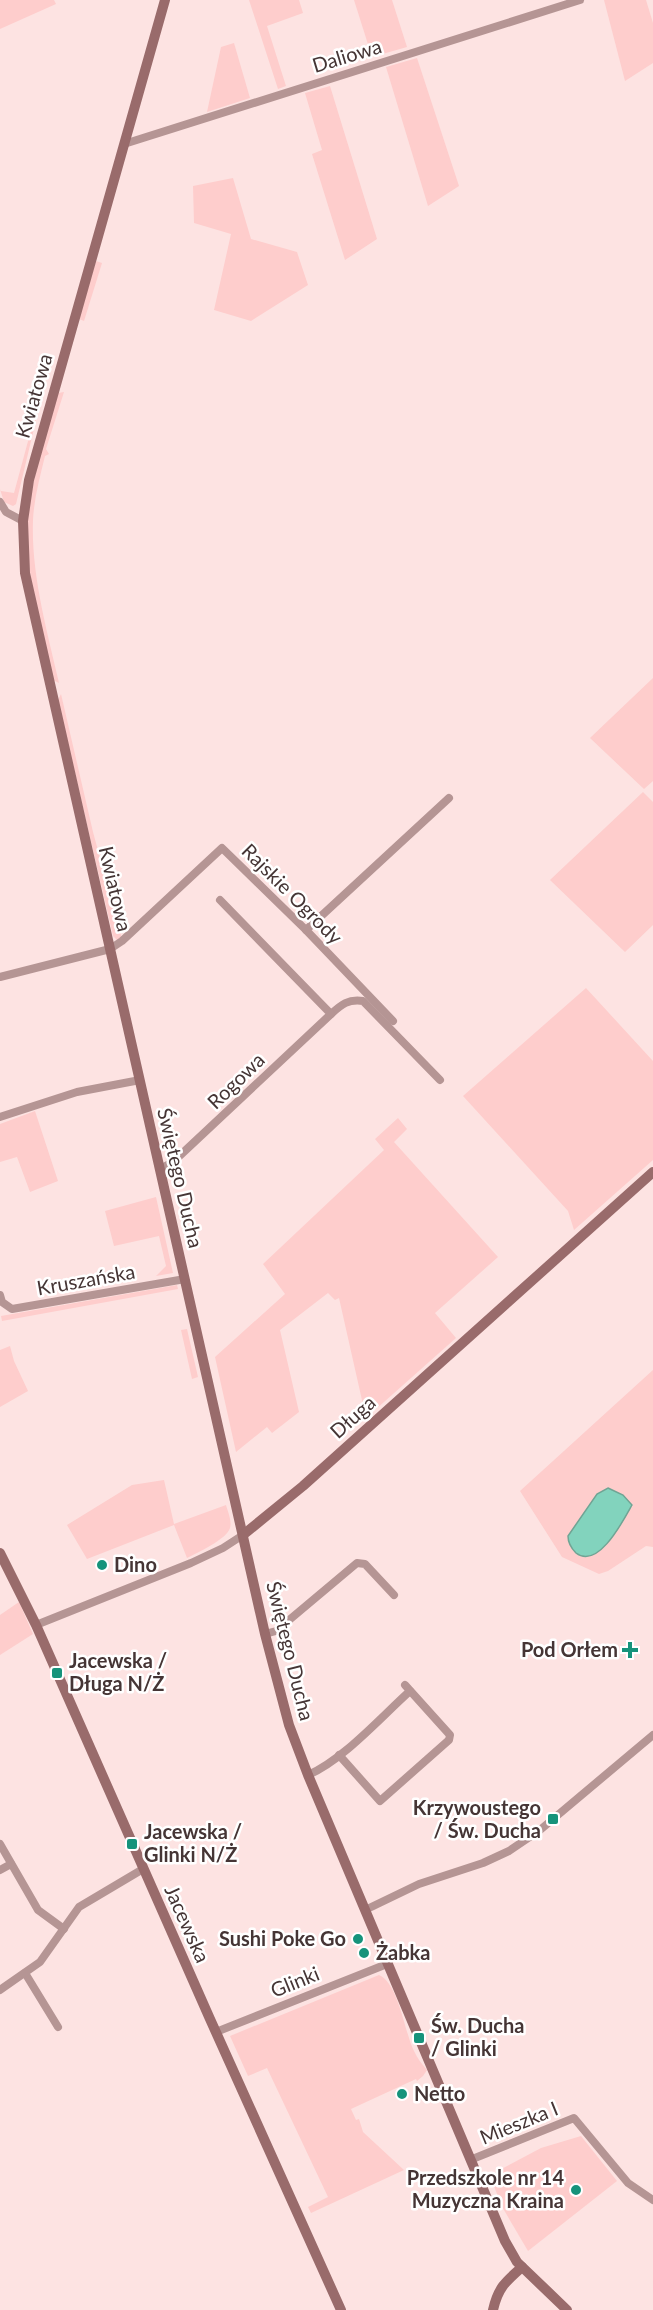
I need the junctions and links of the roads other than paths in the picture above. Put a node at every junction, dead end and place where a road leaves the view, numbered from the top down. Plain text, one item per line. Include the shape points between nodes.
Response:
1 (165, 0) edge
2 (580, 0) edge
3 (124, 144) junction
4 (0, 502) edge
5 (23, 521) junction
6 (449, 798) dead end
7 (220, 900) dead end
8 (306, 930) junction
9 (110, 949) junction
10 (0, 977) edge
11 (331, 1014) junction
12 (393, 1021) dead end
13 (140, 1080) junction
14 (440, 1080) dead end
15 (0, 1117) edge
16 (160, 1169) junction
17 (653, 1173) edge
18 (185, 1279) junction
19 (0, 1295) edge
20 (243, 1535) junction
21 (0, 1553) edge
22 (394, 1595) dead end
23 (36, 1625) junction
24 (265, 1634) junction
25 (653, 1735) edge
26 (339, 1755) junction
27 (308, 1775) junction
28 (0, 1844) edge
29 (11, 1864) junction
30 (143, 1869) junction
31 (0, 1870) edge
32 (365, 1910) junction
33 (64, 1929) junction
34 (387, 1964) junction
35 (25, 1973) junction
36 (0, 1990) edge
37 (58, 2027) dead end
38 (216, 2032) junction
39 (470, 2160) junction
40 (653, 2200) edge
41 (522, 2267) junction
42 (341, 2310) edge
43 (493, 2310) edge
44 (567, 2310) edge

1 - 3 main road, Kwiatowa
2 - 3 street, Daliowa
3 - 5 main road, Kwiatowa via 29,480
4 - 5 street via 6,512
5 - 9 main road, Kwiatowa via 29,591
6 - 8 street
7 - 11 street
8 - 9 street, Rajskie Ogrody via 222,848
8 - 12 street, Rajskie Ogrody
9 - 10 street
9 - 13 main road, Świętego Ducha
11 - 14 street, Rogowa via 342,1003 363,1001
11 - 16 street, Rogowa via 189,1148
13 - 15 street via 77,1092
13 - 16 main road, Świętego Ducha
16 - 18 main road, Świętego Ducha
17 - 20 main road, Długa
18 - 19 street, Kruszańska via 12,1309 2,1302
18 - 20 main road, Świętego Ducha
20 - 23 street, Długa via 191,1563
20 - 24 main road, Świętego Ducha
21 - 23 main road, Jacewska
22 - 24 street via 365,1564 357,1563 276,1631
23 - 30 main road, Jacewska
24 - 27 main road, Świętego Ducha via 289,1725
25 - 32 street via 540,1830 509,1851 419,1884
26 - 26 street via 380,1802 450,1735 408,1688
26 - 27 street
27 - 32 main road, Świętego Ducha
28 - 29 street
29 - 31 street
29 - 33 street via 38,1910
30 - 33 street via 79,1907
30 - 38 main road, Jacewska
32 - 34 main road, Świętego Ducha
33 - 35 street via 40,1962
34 - 38 street, Glinki
34 - 39 main road, Świętego Ducha
35 - 36 street
35 - 37 street
38 - 42 main road, Jacewska
39 - 40 street, Mieszka I via 574,2118 628,2183
39 - 41 main road, Świętego Ducha via 505,2241
41 - 43 main road via 503,2284
41 - 44 main road, Świętego Ducha

